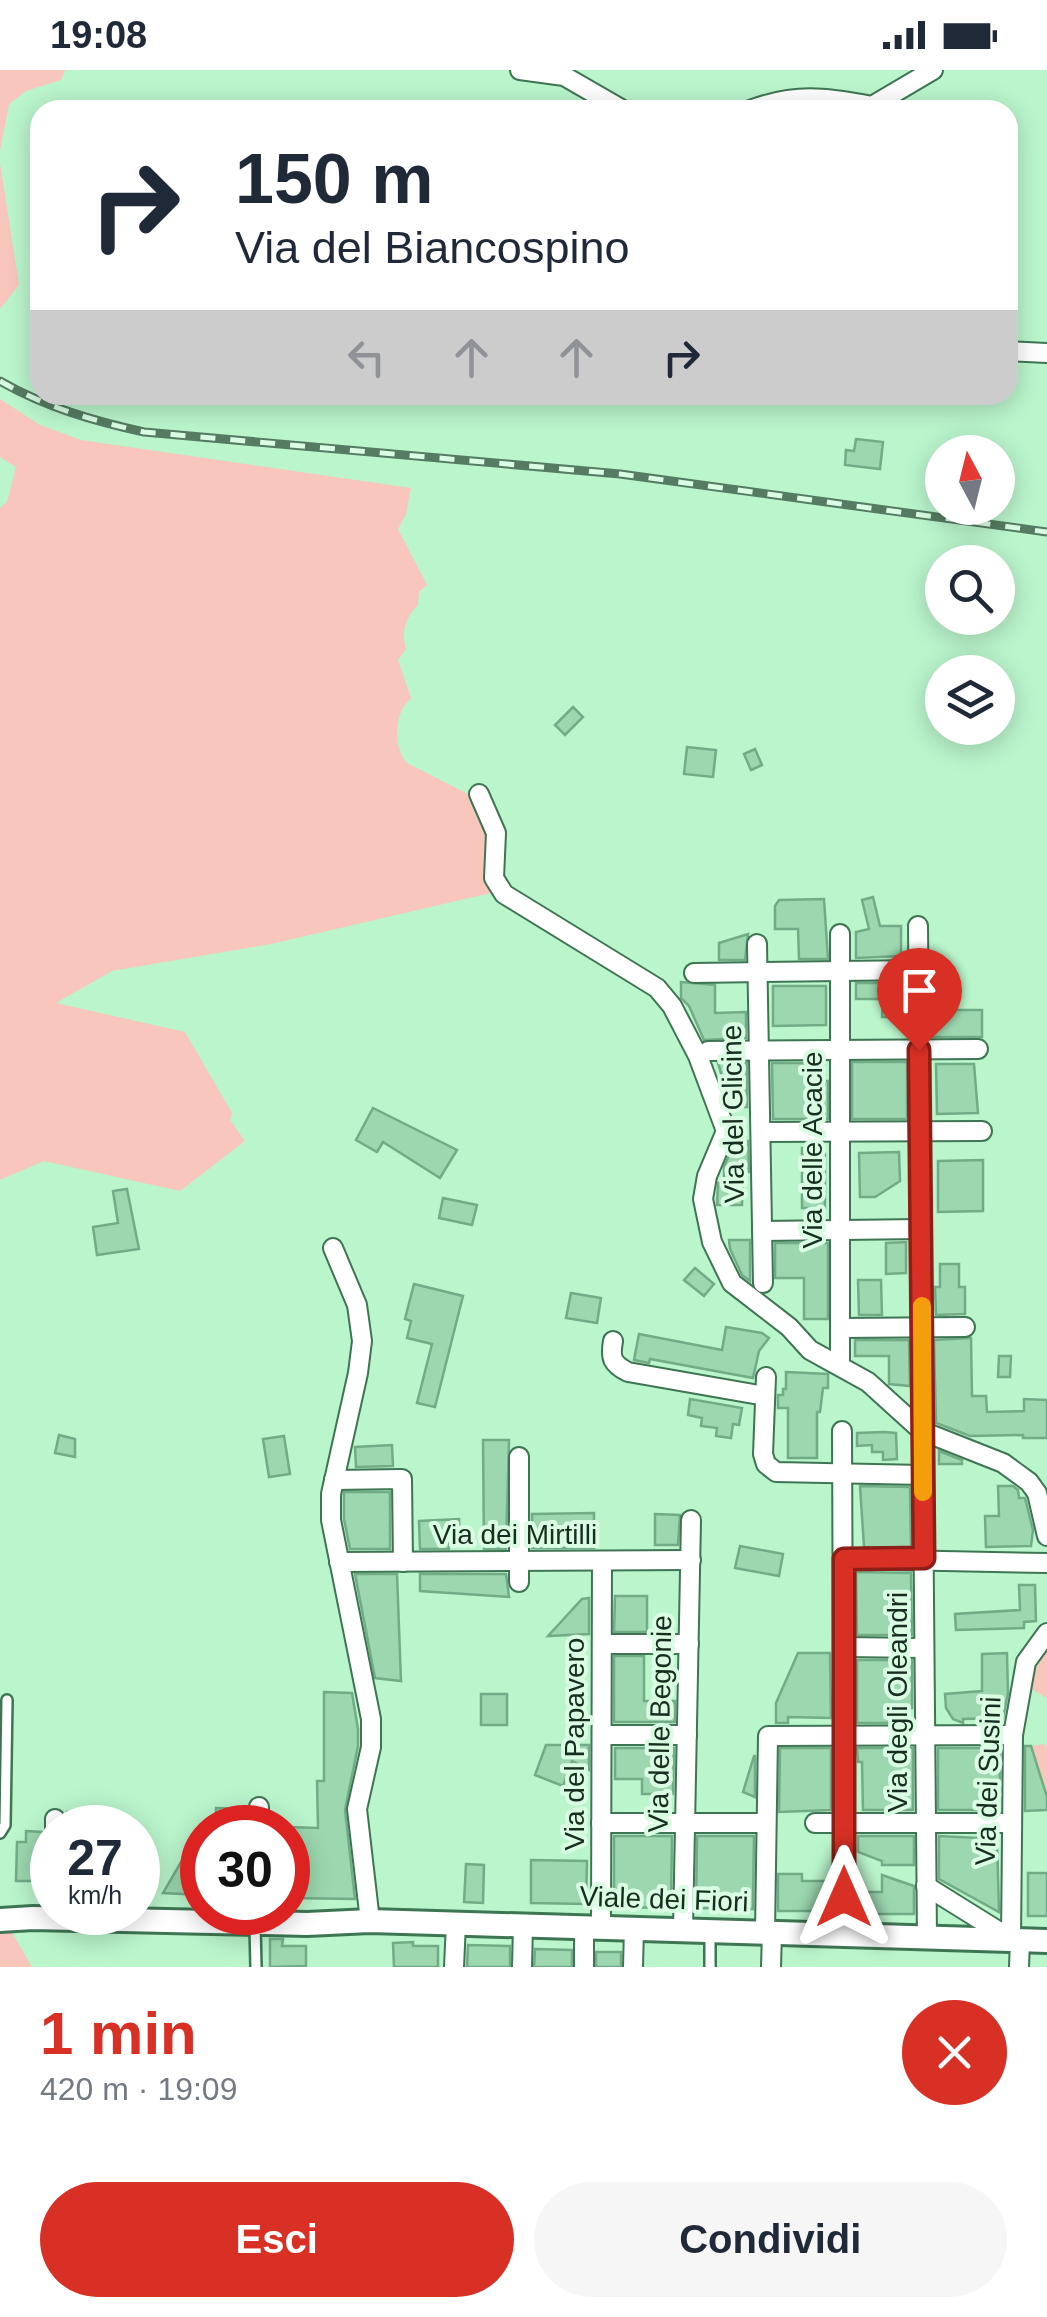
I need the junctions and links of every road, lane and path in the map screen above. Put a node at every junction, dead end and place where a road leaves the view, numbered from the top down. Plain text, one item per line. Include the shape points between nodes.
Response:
1 (520, 70) edge
2 (933, 70) edge
3 (605, 100) edge
4 (788, 100) edge
5 (840, 100) edge
6 (882, 100) edge
7 (1018, 352) edge
8 (1047, 353) edge
9 (478, 794) dead end
10 (918, 926) dead end
11 (840, 934) dead end
12 (758, 944) dead end
13 (918, 970) junction
14 (840, 971) junction
15 (758, 972) junction
16 (694, 973) dead end
17 (978, 1049) dead end
18 (840, 1050) junction
19 (919, 1050) junction
20 (759, 1051) junction
21 (708, 1052) dead end
22 (920, 1131) junction
23 (982, 1131) dead end
24 (760, 1132) junction
25 (840, 1132) junction
26 (921, 1228) junction
27 (762, 1230) junction
28 (840, 1230) junction
29 (334, 1248) dead end
30 (762, 1283) dead end
31 (922, 1327) junction
32 (965, 1327) dead end
33 (840, 1328) junction
34 (613, 1340) dead end
35 (840, 1366) junction
36 (766, 1377) dead end
37 (765, 1396) junction
38 (922, 1430) junction
39 (842, 1431) dead end
40 (519, 1457) dead end
41 (843, 1474) junction
42 (923, 1475) junction
43 (1047, 1477) edge
44 (334, 1480) junction
45 (1037, 1494) junction
46 (691, 1520) dead end
47 (1047, 1536) edge
48 (924, 1558) junction
49 (844, 1559) junction
50 (690, 1560) junction
51 (519, 1561) junction
52 (602, 1561) junction
53 (339, 1562) junction
54 (403, 1562) junction
55 (1047, 1562) edge
56 (520, 1582) dead end
57 (1047, 1633) edge
58 (602, 1644) junction
59 (689, 1644) junction
60 (844, 1648) junction
61 (924, 1648) junction
62 (8, 1700) dead end
63 (602, 1735) junction
64 (687, 1735) junction
65 (925, 1735) junction
66 (1013, 1735) junction
67 (844, 1736) junction
68 (601, 1823) junction
69 (686, 1823) junction
70 (815, 1823) dead end
71 (844, 1823) junction
72 (926, 1823) junction
73 (766, 1824) junction
74 (1012, 1824) junction
75 (0, 1833) edge
76 (926, 1886) junction
77 (0, 1906) edge
78 (30, 1908) edge
79 (180, 1917) edge
80 (0, 1920) edge
81 (370, 1921) junction
82 (456, 1923) junction
83 (310, 1924) edge
84 (522, 1925) junction
85 (592, 1927) junction
86 (634, 1928) junction
87 (684, 1930) junction
88 (710, 1930) junction
89 (768, 1932) junction
90 (844, 1934) junction
91 (255, 1935) edge
92 (927, 1937) junction
93 (1016, 1940) junction
94 (1047, 1940) edge
95 (256, 1967) edge
96 (454, 1967) edge
97 (522, 1967) edge
98 (584, 1967) edge
99 (633, 1967) edge
100 (710, 1967) edge
101 (771, 1967) edge
102 (1020, 1967) edge

1 - 3 street via 564,76
2 - 6 street
4 - 5 street
7 - 8 street
9 - 35 street via 496,833 494,878 504,894 636,973 672,1006 726,1131 704,1187 718,1254 732,1283 810,1350
10 - 13 street, Via degli Oleandri
11 - 14 street, Via delle Acacie
12 - 15 street, Via del Glicine
13 - 14 street
13 - 19 street, Via degli Oleandri
14 - 15 street
14 - 18 street, Via delle Acacie
15 - 16 street
15 - 20 street, Via del Glicine
17 - 19 street
18 - 19 street
18 - 20 street
18 - 25 street, Via delle Acacie
19 - 22 street, Via degli Oleandri
20 - 21 street
20 - 24 street, Via del Glicine
22 - 23 street
22 - 25 street
22 - 26 street, Via degli Oleandri
24 - 25 street
24 - 27 street, Via del Glicine
25 - 28 street, Via delle Acacie
26 - 28 street
26 - 31 street, Via degli Oleandri
27 - 28 street
27 - 30 street, Via del Glicine
28 - 33 street, Via delle Acacie
29 - 44 street via 357,1305 362,1342
31 - 32 street
31 - 33 street
31 - 38 street, Via degli Oleandri
33 - 35 street, Via delle Acacie
34 - 37 street via 611,1356 628,1372
35 - 38 street
36 - 37 street
37 - 41 street via 766,1464 787,1474
38 - 42 street, Via degli Oleandri
38 - 45 street via 1003,1463
39 - 41 street
40 - 51 street
41 - 42 street
41 - 49 street
42 - 48 street, Via degli Oleandri
43 - 45 street
44 - 53 street via 331,1520
44 - 54 street via 402,1479
45 - 47 street
46 - 50 street, Via delle Begonie
48 - 49 street
48 - 55 street
48 - 61 street, Via degli Oleandri
49 - 60 street
50 - 52 street, Via dei Mirtilli
50 - 59 street, Via delle Begonie
51 - 52 street, Via dei Mirtilli
51 - 54 street, Via dei Mirtilli
51 - 56 street
52 - 58 street, Via del Papavero
53 - 54 street, Via dei Mirtilli
53 - 81 street via 371,1719 356,1808
57 - 66 street, Via dei Susini via 1020,1679
58 - 59 street
58 - 63 street, Via del Papavero
59 - 64 street, Via delle Begonie
60 - 61 street
60 - 67 street
61 - 65 street, Via degli Oleandri
62 - 75 lane
63 - 64 street
63 - 68 street, Via del Papavero
64 - 69 street, Via delle Begonie
65 - 66 street
65 - 67 street
65 - 72 street, Via degli Oleandri
66 - 74 street, Via dei Susini
67 - 71 street
67 - 73 street via 768,1736
68 - 69 street
68 - 85 street, Via del Papavero
69 - 73 street
69 - 87 street, Via delle Begonie
70 - 71 street
71 - 72 street
71 - 90 street
72 - 74 street
72 - 76 street, Via degli Oleandri
73 - 89 street
74 - 93 street, Via dei Susini
76 - 92 street, Via degli Oleandri
76 - 93 street
77 - 78 street
79 - 80 street, Viale dei Fiori
81 - 82 street, Viale dei Fiori
81 - 83 street, Viale dei Fiori
82 - 84 street, Viale dei Fiori
82 - 96 street
84 - 85 street, Viale dei Fiori
84 - 97 street
85 - 86 street, Viale dei Fiori
85 - 98 street, Via del Papavero
86 - 87 street, Viale dei Fiori
86 - 99 street
87 - 88 street, Viale dei Fiori
88 - 89 street, Viale dei Fiori
88 - 100 lane
89 - 90 street, Viale dei Fiori
89 - 101 street
90 - 92 street, Viale dei Fiori
91 - 95 lane
92 - 93 street, Viale dei Fiori
93 - 94 street, Viale dei Fiori
93 - 102 street, Via dei Susini

